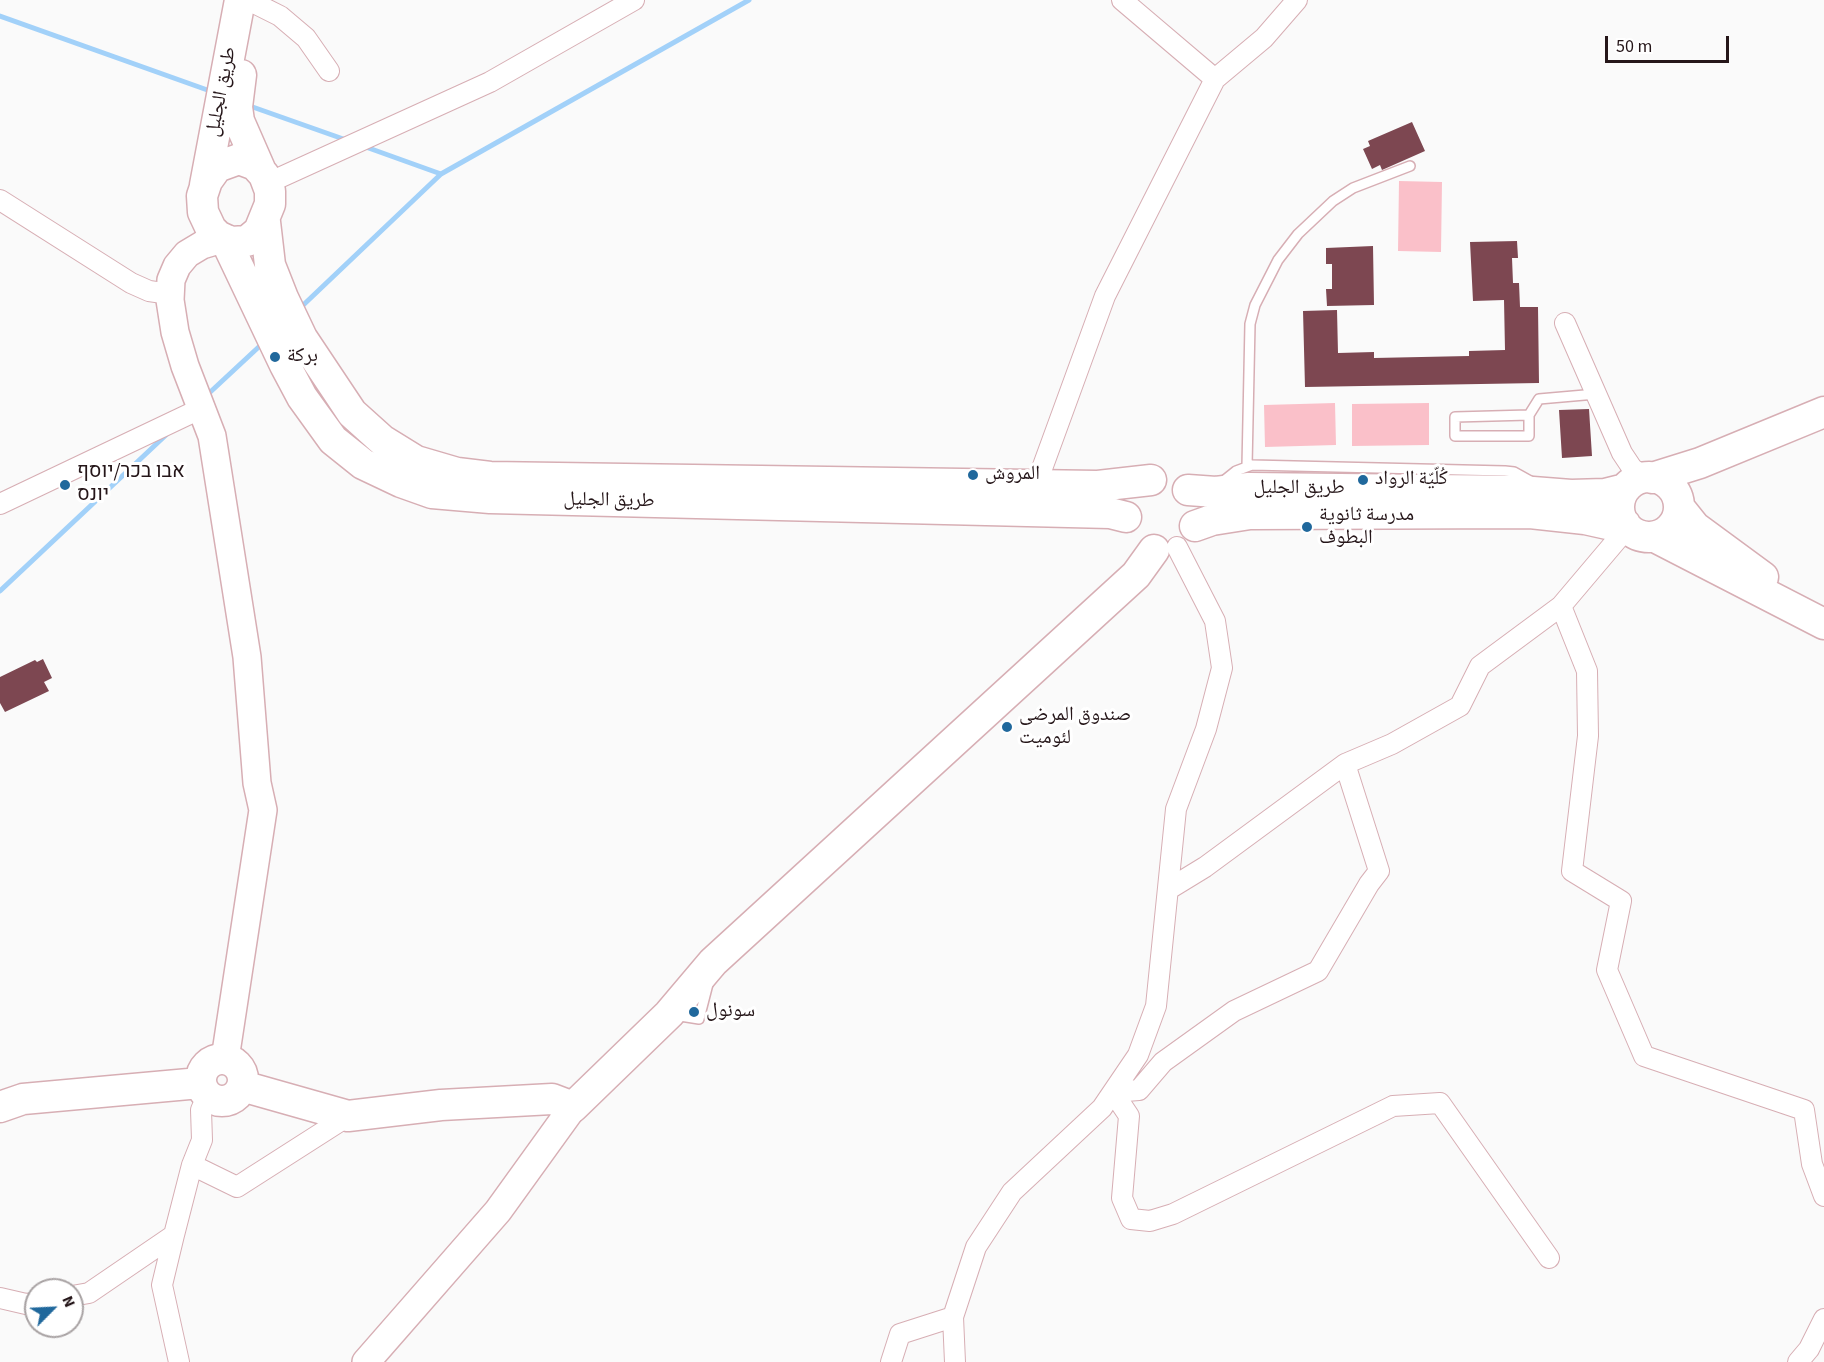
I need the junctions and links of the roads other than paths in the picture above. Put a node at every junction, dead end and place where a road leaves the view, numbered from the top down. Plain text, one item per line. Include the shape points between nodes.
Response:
1 (634, 0) edge
2 (1122, 0) edge
3 (1297, 0) edge
4 (250, 1) edge
5 (329, 71) dead end
6 (1215, 79) junction
7 (1410, 166) dead end
8 (264, 176) junction
9 (204, 199) junction
10 (0, 200) edge
11 (265, 222) junction
12 (224, 240) junction
13 (164, 294) junction
14 (1565, 323) dead end
15 (1596, 394) junction
16 (202, 408) junction
17 (1824, 412) edge
18 (1529, 415) junction
19 (1824, 429) edge
20 (1247, 465) junction
21 (1151, 480) junction
22 (1637, 483) junction
23 (1036, 485) junction
24 (1199, 491) junction
25 (1549, 493) junction
26 (0, 504) edge
27 (1678, 505) junction
28 (1126, 517) junction
29 (1636, 530) junction
30 (1175, 541) junction
31 (1561, 606) junction
32 (1824, 622) edge
33 (1345, 764) junction
34 (1169, 888) junction
35 (225, 1059) junction
36 (242, 1086) junction
37 (203, 1089) junction
38 (1113, 1092) junction
39 (0, 1107) edge
40 (573, 1107) junction
41 (348, 1116) junction
42 (192, 1165) junction
43 (1824, 1196) edge
44 (174, 1235) junction
45 (1549, 1258) dead end
46 (84, 1294) edge
47 (0, 1298) edge
48 (24, 1304) edge
49 (953, 1317) junction
50 (1824, 1319) edge
51 (179, 1362) edge
52 (366, 1362) edge
53 (891, 1362) edge
54 (955, 1362) edge
55 (1798, 1362) edge

1 - 8 street via 490,82
2 - 6 street
3 - 6 street via 1264,38
4 - 5 street via 280,16 306,39
4 - 8 main road, طريق الجليل via 237,107 244,136
4 - 9 main road, طريق الجليل
6 - 23 street via 1106,296
7 - 20 lane via 1353,188 1333,201 1298,234 1278,260 1250,324
8 - 9 main road via 249,161 234,159 217,167
8 - 11 main road via 270,204
9 - 12 main road via 211,229
9 - 13 street via 192,232 177,242 160,263 156,275
10 - 13 street via 131,283
11 - 12 main road via 247,241
11 - 23 main road, طريق الجليل via 268,256 283,298 326,377 352,413 382,440 416,461 457,473 490,477
12 - 13 street via 202,245 187,255 177,266
12 - 28 main road, طريق الجليل via 302,397 333,440 363,464 432,493 490,498 1110,513
13 - 16 street via 184,366
14 - 15 street
15 - 18 lane via 1539,399
15 - 22 street
16 - 26 street
16 - 35 street via 212,436 247,657 257,783 263,810
17 - 22 main road, طريق الجليل via 1700,463
18 - 18 lane via 1455,417 1455,436 1529,436
19 - 27 main road via 1704,478 1693,485
20 - 24 lane
20 - 25 lane via 1505,471 1522,476
21 - 23 main road, طريق الجليل via 1098,486
21 - 24 main road via 1175,481
21 - 28 main road via 1132,494
22 - 25 main road, طريق الجليل via 1605,494
22 - 27 main road via 1665,482 1672,488
22 - 29 main road via 1619,502
24 - 25 main road, طريق الجليل via 1254,488
24 - 30 main road via 1197,508
27 - 29 main road via 1672,526
27 - 32 main road, طريق الجليل via 1695,528
28 - 30 main road via 1134,538
29 - 30 main road, طريق الجليل via 1530,513 1250,514
29 - 31 street
29 - 32 main road, طريق الجليل
30 - 34 street via 1215,621 1222,668 1206,729 1176,809
30 - 40 main road via 713,962 669,1014
31 - 33 street via 1480,666 1460,706 1392,744
31 - 43 street via 1587,671 1588,736 1572,871 1621,901 1607,970 1644,1056 1804,1110 1812,1164
33 - 34 street via 1205,867
33 - 38 street via 1379,871 1317,971 1234,1011 1163,1062 1139,1090
34 - 38 street via 1155,1006 1138,1055
35 - 36 main road via 239,1069
35 - 37 main road via 207,1065
36 - 37 main road via 236,1096 224,1102
36 - 41 main road
37 - 39 main road via 22,1099
37 - 42 street via 202,1140
38 - 45 street via 1129,1116 1122,1198 1131,1219 1150,1221 1173,1214 1393,1106 1440,1103
38 - 49 street via 1102,1108 1012,1192 976,1247
40 - 41 main road via 552,1099 441,1105
40 - 52 street via 498,1211
41 - 42 street via 237,1186
42 - 44 street
44 - 46 street
44 - 51 street via 162,1285
47 - 48 street
49 - 53 street via 900,1334
49 - 54 street
50 - 55 street

